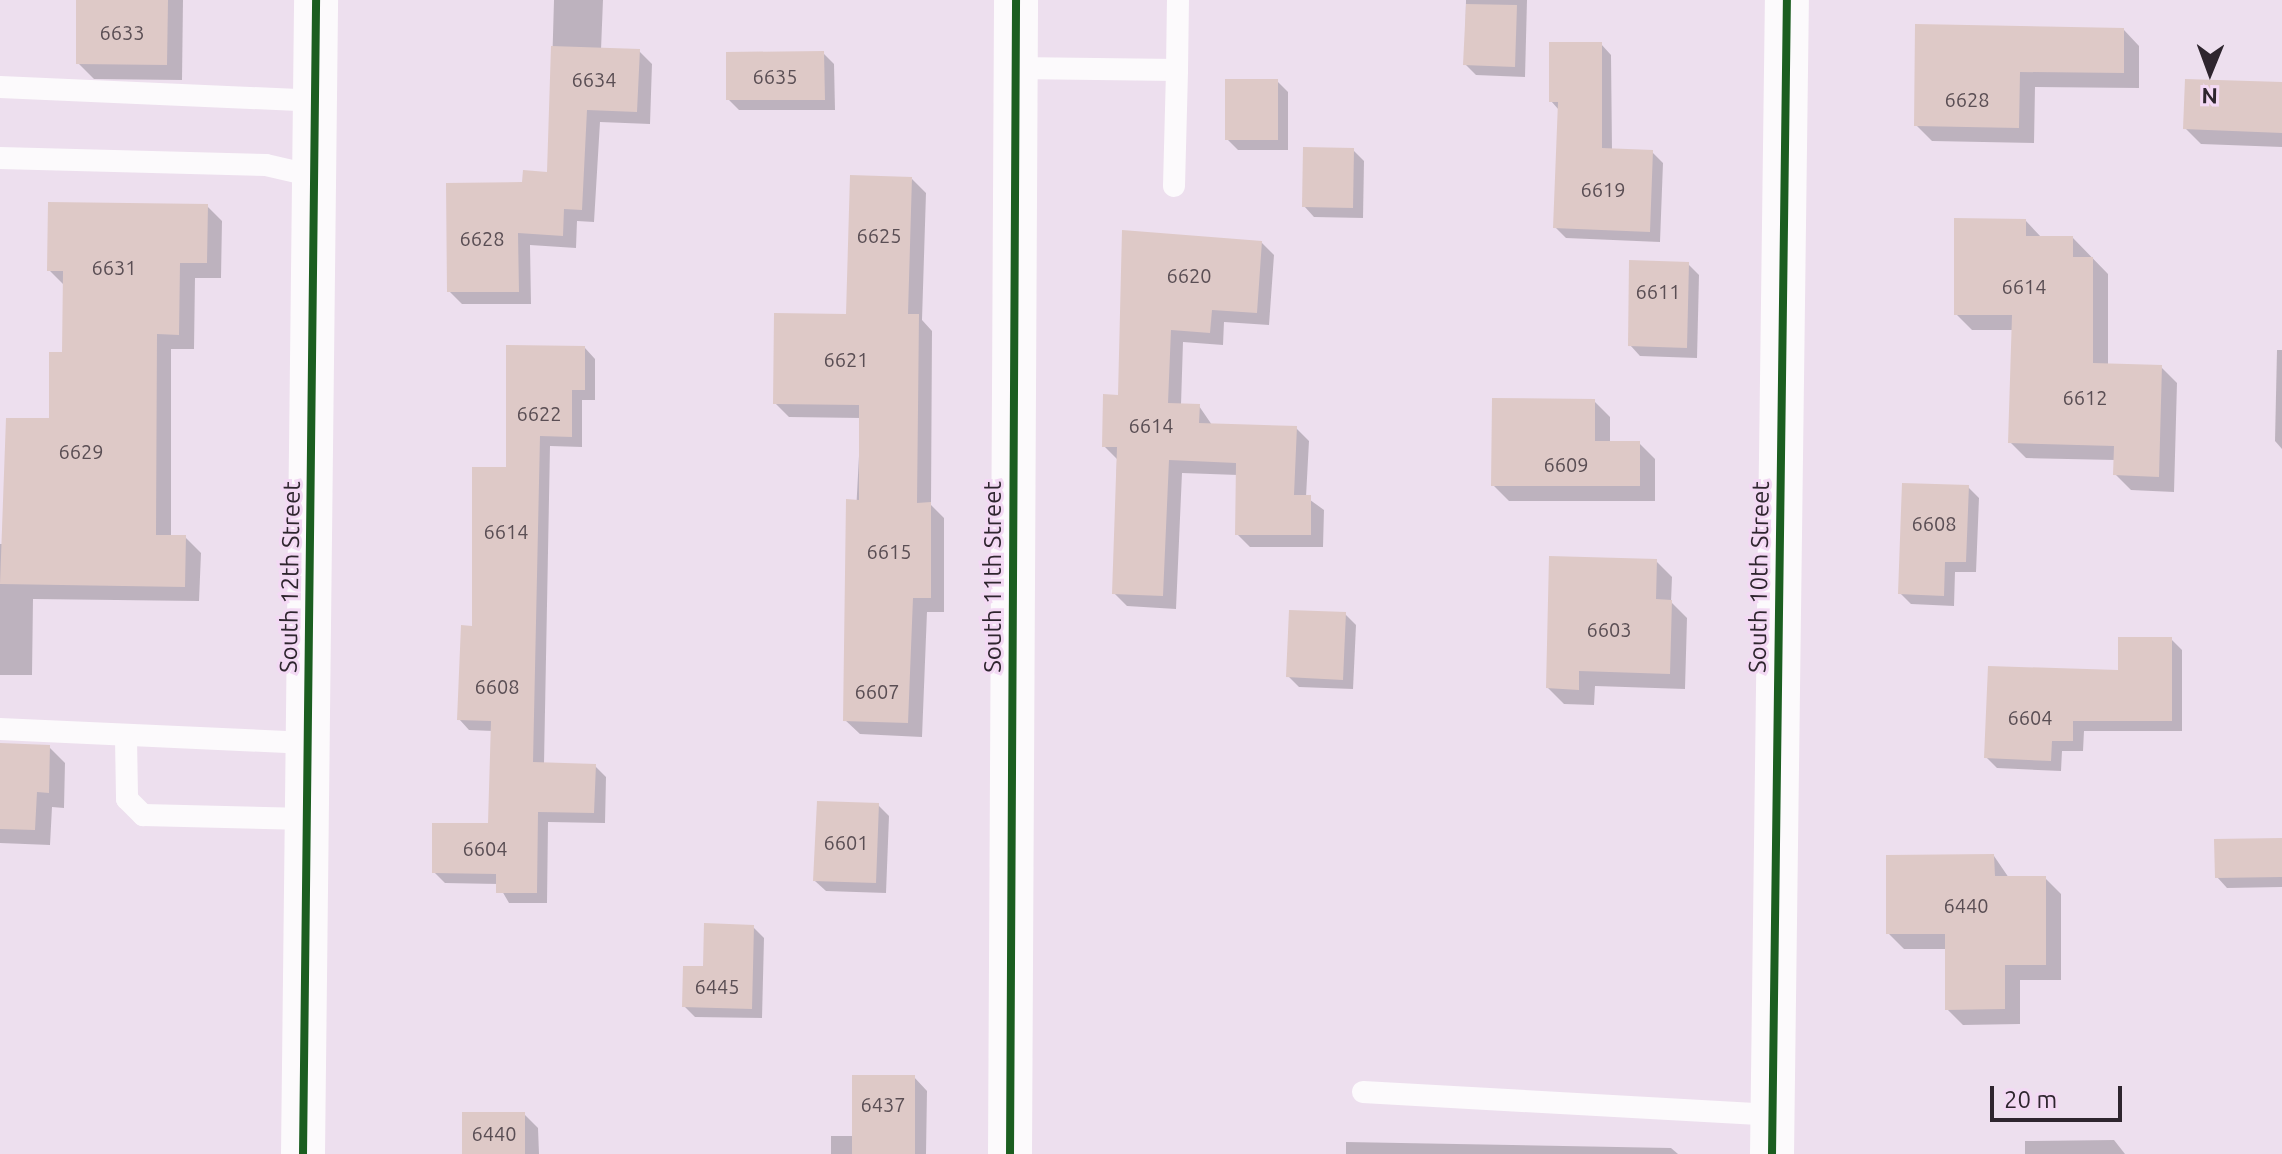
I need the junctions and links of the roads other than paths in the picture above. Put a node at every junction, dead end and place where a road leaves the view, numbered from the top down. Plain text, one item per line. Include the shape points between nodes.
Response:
1 (316, 0) edge
2 (1016, 0) edge
3 (1178, 0) edge
4 (1787, 0) edge
5 (1016, 68) junction
6 (1177, 70) junction
7 (0, 87) edge
8 (315, 101) junction
9 (0, 158) edge
10 (314, 176) junction
11 (1174, 186) dead end
12 (0, 729) edge
13 (126, 739) junction
14 (308, 743) junction
15 (307, 819) junction
16 (1363, 1092) dead end
17 (1772, 1134) edge
18 (303, 1154) edge
19 (1010, 1154) edge

1 - 8 street, South 12th Street
2 - 5 street, South 11th Street
3 - 6 lane
4 - 17 street, South 10th Street
5 - 6 lane
5 - 19 street, South 11th Street
6 - 11 lane
7 - 8 lane
8 - 10 street, South 12th Street
9 - 10 lane via 266,165
10 - 14 street, South 12th Street
12 - 13 lane
13 - 14 lane
13 - 15 lane via 127,799 143,815
14 - 15 street, South 12th Street
15 - 18 street, South 12th Street
16 - 17 lane

